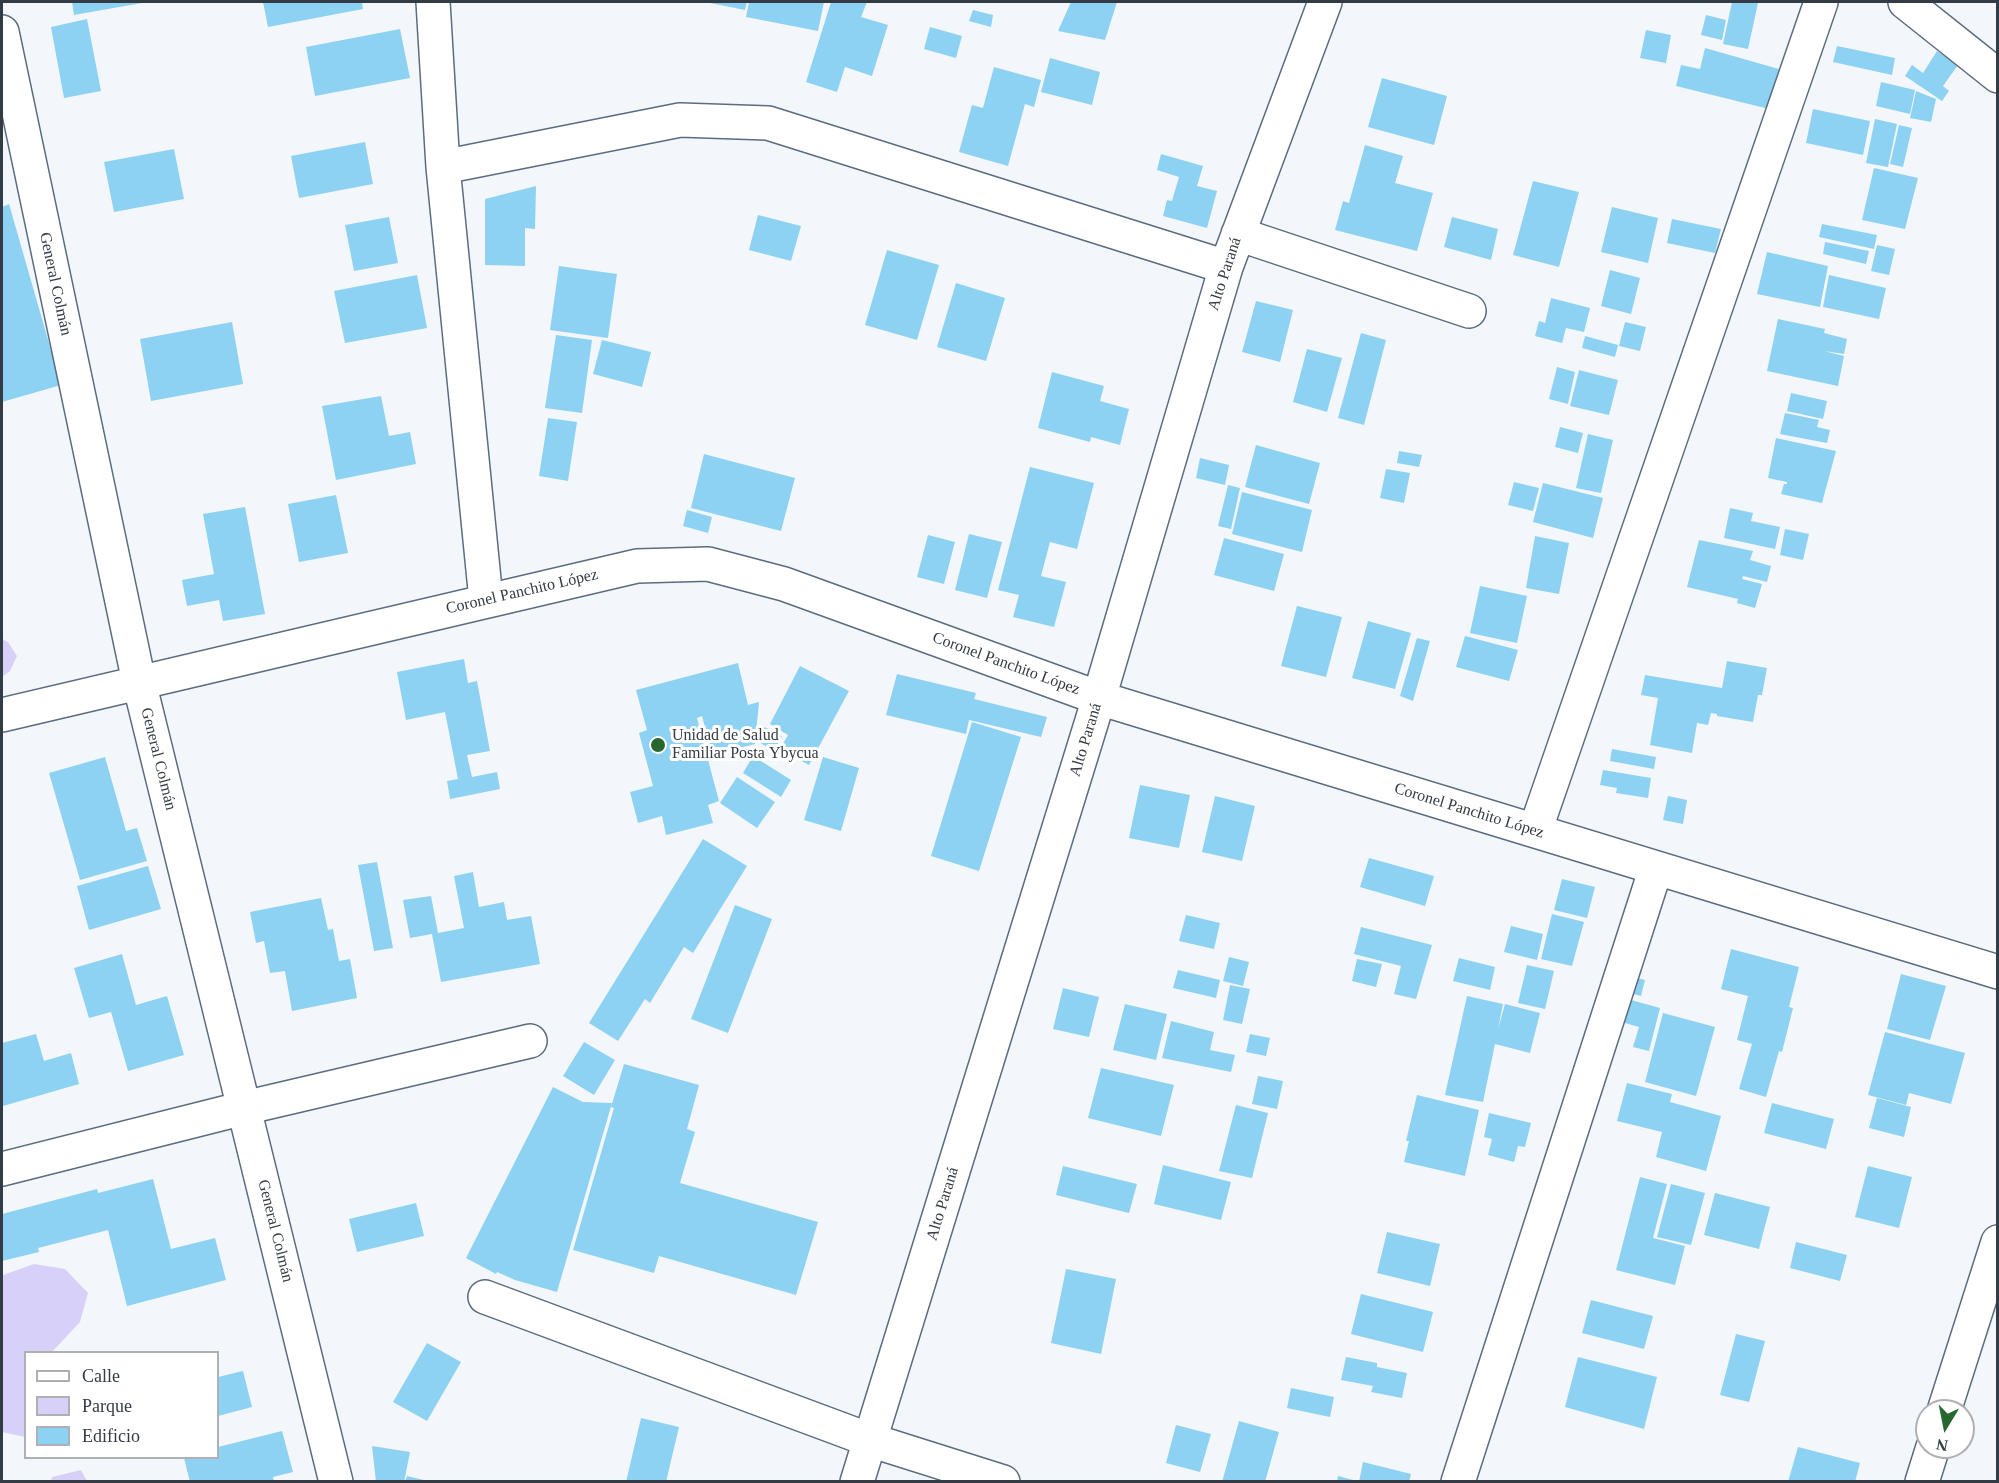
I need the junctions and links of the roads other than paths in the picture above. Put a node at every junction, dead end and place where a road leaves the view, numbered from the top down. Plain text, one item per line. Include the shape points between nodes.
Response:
1 (433, 2) edge
2 (1324, 2) edge
3 (1821, 2) edge
4 (1905, 2) edge
5 (2, 32) edge
6 (1998, 76) edge
7 (443, 167) junction
8 (1238, 234) junction
9 (1227, 267) junction
10 (1469, 311) dead end
11 (486, 600) junction
12 (139, 682) junction
13 (1099, 698) junction
14 (2, 715) edge
15 (1535, 831) junction
16 (1656, 868) junction
17 (1998, 972) edge
18 (530, 1041) dead end
19 (244, 1108) junction
20 (2, 1169) edge
21 (1998, 1242) edge
22 (485, 1297) dead end
23 (1948, 1399) edge
24 (870, 1440) junction
25 (1929, 1459) edge
26 (336, 1482) edge
27 (857, 1482) edge
28 (1003, 1482) edge
29 (1458, 1482) edge
30 (1922, 1482) edge

1 - 7 street
2 - 8 street, Alto Paraná
3 - 15 street
4 - 6 street
5 - 12 street, General Colmán
7 - 9 street via 680,120 768,123
7 - 11 street
8 - 9 street, Alto Paraná
8 - 10 street
9 - 13 street, Alto Paraná
11 - 12 street, Coronel Panchito López
11 - 13 street, Coronel Panchito López via 637,566 708,564 784,584
12 - 14 street, Coronel Panchito López
12 - 19 street, General Colmán
13 - 15 street, Coronel Panchito López
13 - 24 street, Alto Paraná
15 - 16 street, Coronel Panchito López
16 - 17 street, Coronel Panchito López
16 - 29 street
18 - 19 street
19 - 20 street
19 - 26 street, General Colmán
21 - 23 street
22 - 24 street
24 - 27 street, Alto Paraná
24 - 28 street
25 - 30 street

